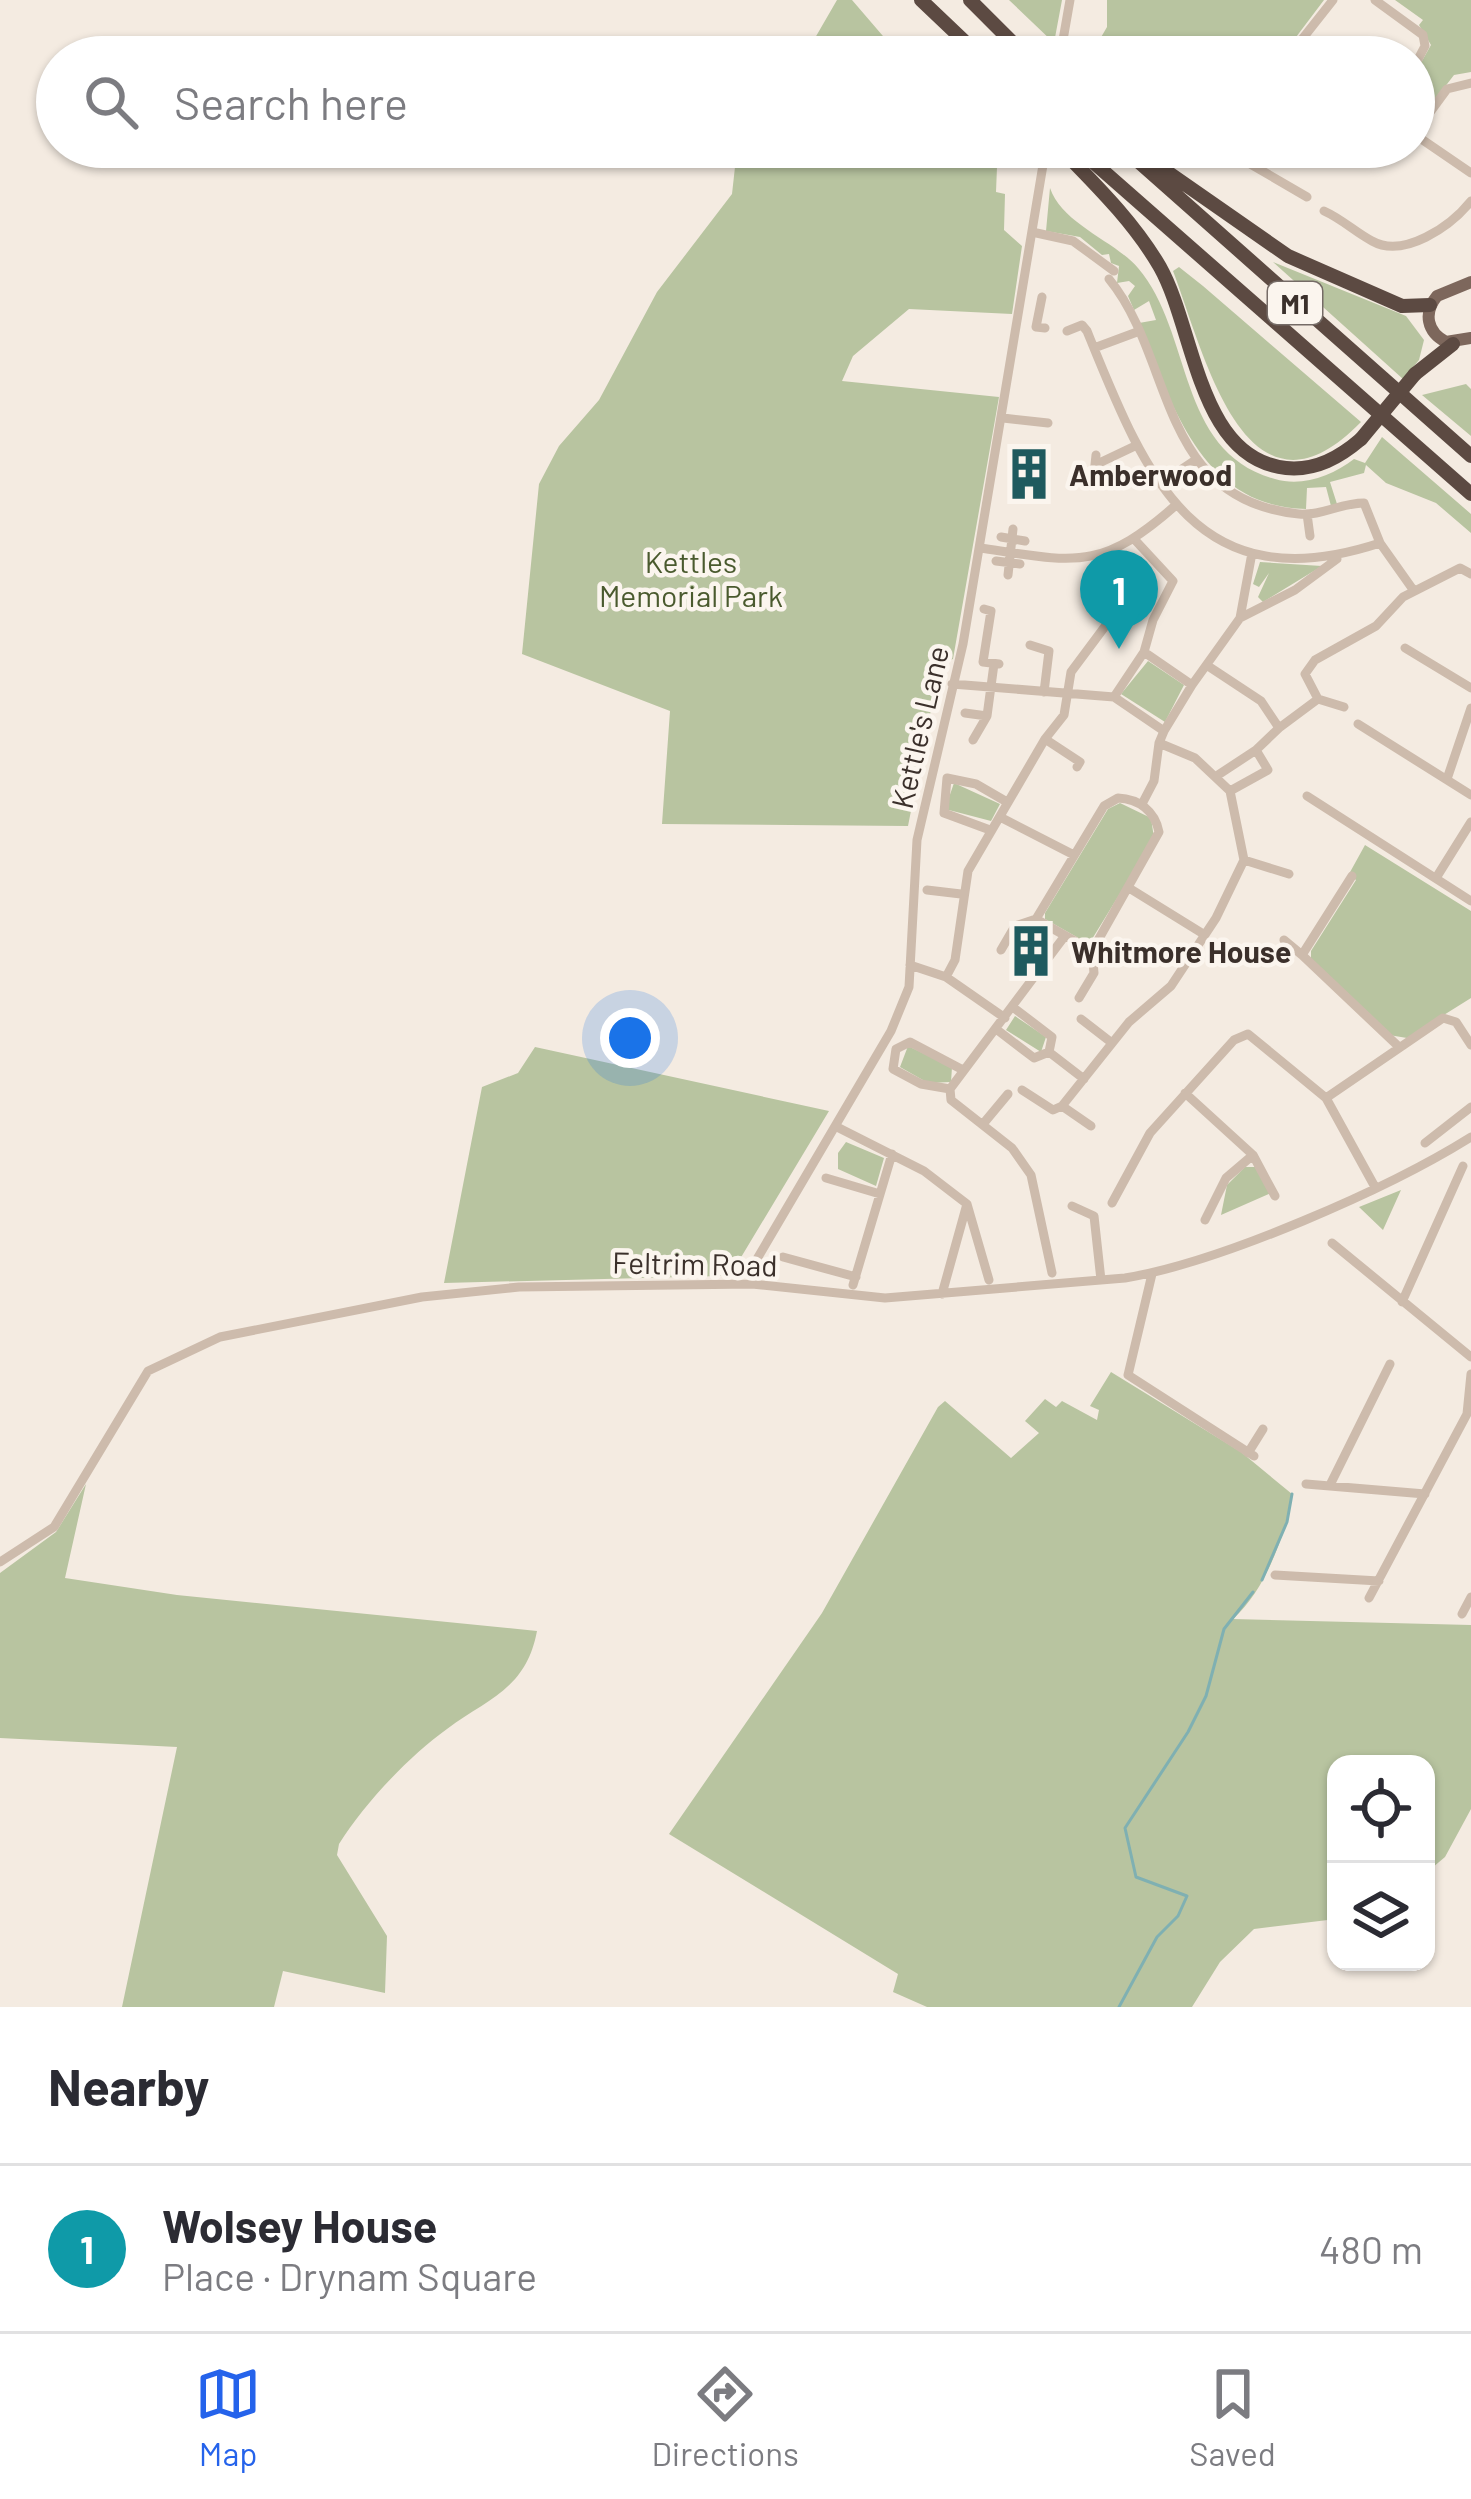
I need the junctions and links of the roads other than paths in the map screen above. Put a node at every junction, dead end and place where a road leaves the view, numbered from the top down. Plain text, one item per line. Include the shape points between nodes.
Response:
1 (919, 0) edge
2 (970, 0) edge
3 (1070, 0) edge
4 (1333, 0) edge
5 (1375, 0) edge
6 (952, 36) edge
7 (958, 36) edge
8 (1006, 36) edge
9 (1063, 36) edge
10 (1306, 36) edge
11 (1423, 36) edge
12 (1471, 83) edge
13 (1435, 105) edge
14 (1435, 148) edge
15 (1043, 168) edge
16 (1079, 168) edge
17 (1100, 168) edge
18 (1146, 168) edge
19 (1164, 168) edge
20 (1258, 168) edge
21 (1471, 173) edge
22 (1307, 196) dead end
23 (1471, 201) edge
24 (1324, 211) dead end
25 (1032, 232) junction
26 (1471, 282) edge
27 (1131, 284) dead end
28 (1452, 290) junction
29 (1120, 292) junction
30 (1471, 295) edge
31 (1042, 297) dead end
32 (1430, 305) junction
33 (1020, 308) junction
34 (1039, 312) junction
35 (1045, 328) dead end
36 (1067, 331) dead end
37 (1137, 332) junction
38 (1471, 338) edge
39 (1453, 344) junction
40 (1094, 348) junction
41 (1003, 418) junction
42 (1048, 423) dead end
43 (1135, 446) junction
44 (1471, 456) edge
45 (1197, 459) junction
46 (1093, 484) dead end
47 (1161, 488) junction
48 (1471, 494) edge
49 (1176, 505) junction
50 (1307, 514) junction
51 (1025, 541) dead end
52 (1135, 541) junction
53 (1376, 544) junction
54 (980, 548) junction
55 (1252, 553) junction
56 (1339, 556) junction
57 (1311, 560) junction
58 (996, 561) dead end
59 (1012, 564) junction
60 (1471, 574) edge
61 (1414, 591) junction
62 (984, 610) dead end
63 (1114, 613) dead end
64 (1240, 618) junction
65 (1376, 626) junction
66 (1386, 640) dead end
67 (1030, 645) dead end
68 (1405, 648) dead end
69 (1144, 652) junction
70 (1208, 666) junction
71 (1306, 678) junction
72 (952, 684) junction
73 (1192, 685) junction
74 (1292, 686) dead end
75 (990, 688) junction
76 (1471, 688) edge
77 (1044, 692) junction
78 (1067, 694) junction
79 (1114, 697) junction
80 (1318, 699) junction
81 (1344, 707) dead end
82 (1471, 708) edge
83 (965, 713) dead end
84 (987, 716) junction
85 (1358, 724) dead end
86 (1279, 728) junction
87 (1161, 737) junction
88 (1045, 739) junction
89 (973, 740) dead end
90 (1256, 750) junction
91 (1077, 767) dead end
92 (1218, 775) junction
93 (1447, 779) junction
94 (1230, 791) junction
95 (1471, 795) edge
96 (1307, 796) dead end
97 (1007, 802) junction
98 (1142, 804) junction
99 (1000, 817) junction
100 (1471, 822) edge
101 (990, 830) junction
102 (1074, 855) junction
103 (1244, 860) junction
104 (1289, 874) dead end
105 (1352, 876) dead end
106 (1436, 878) junction
107 (1129, 888) junction
108 (927, 890) dead end
109 (961, 894) junction
110 (1471, 901) edge
111 (1036, 919) junction
112 (1205, 934) junction
113 (1064, 937) junction
114 (1284, 940) dead end
115 (1001, 950) dead end
116 (1092, 951) junction
117 (1302, 955) junction
118 (910, 965) junction
119 (946, 976) junction
120 (1079, 998) dead end
121 (1014, 1008) junction
122 (1005, 1018) junction
123 (1081, 1019) dead end
124 (996, 1029) junction
125 (1112, 1043) junction
126 (1471, 1045) edge
127 (1398, 1046) junction
128 (1049, 1052) junction
129 (963, 1070) junction
130 (1084, 1079) junction
131 (950, 1089) junction
132 (1022, 1090) dead end
133 (1007, 1094) dead end
134 (1185, 1094) junction
135 (1326, 1098) junction
136 (1062, 1106) junction
137 (1471, 1107) edge
138 (982, 1124) junction
139 (1091, 1126) dead end
140 (837, 1127) junction
141 (1471, 1136) edge
142 (1425, 1143) dead end
143 (892, 1154) junction
144 (1253, 1154) junction
145 (1463, 1166) dead end
146 (826, 1178) dead end
147 (1375, 1187) junction
148 (880, 1194) junction
149 (1275, 1196) dead end
150 (1112, 1203) dead end
151 (967, 1204) junction
152 (1072, 1206) dead end
153 (1204, 1220) dead end
154 (1332, 1243) dead end
155 (783, 1257) dead end
156 (1052, 1273) dead end
157 (1151, 1274) junction
158 (988, 1280) dead end
159 (1100, 1280) junction
160 (752, 1284) junction
161 (942, 1294) junction
162 (1402, 1302) junction
163 (1471, 1357) edge
164 (1390, 1364) dead end
165 (1471, 1374) edge
166 (1469, 1416) edge
167 (1263, 1429) dead end
168 (1306, 1484) dead end
169 (1330, 1485) junction
170 (1425, 1494) junction
171 (0, 1562) edge
172 (1276, 1575) dead end
173 (1379, 1581) junction
174 (1471, 1597) edge
175 (1369, 1598) dead end
176 (1462, 1614) dead end

1 - 6 highway
1 - 7 highway
2 - 8 highway
3 - 9 street
4 - 10 street
5 - 11 street
12 - 13 street via 1447,89
14 - 21 street
15 - 25 street, Kettle's Lane
16 - 39 highway, bridge via 1160,268 1220,424 1263,463 1298,469 1330,461
17 - 48 highway, M1
18 - 44 highway, M1
19 - 32 highway via 1288,256 1402,306
20 - 22 street
23 - 24 street via 1450,222 1395,246 1370,241
25 - 29 street via 1073,242
25 - 33 street, Kettle's Lane
26 - 28 main road
27 - 29 street
28 - 30 main road
28 - 32 main road
29 - 37 street
31 - 34 street
32 - 39 main road via 1431,330
33 - 34 street
33 - 41 street, Kettle's Lane
34 - 35 street via 1036,327
36 - 40 street via 1084,320
37 - 40 street
37 - 45 street
38 - 39 main road
40 - 43 street
41 - 42 street
41 - 54 street, Kettle's Lane
43 - 46 street via 1095,460
43 - 47 street
45 - 47 street
45 - 50 street via 1246,499
47 - 49 street
49 - 52 street
49 - 55 street
50 - 53 street via 1364,503
50 - 57 street
51 - 59 street via 1008,535
52 - 59 street via 1103,556
52 - 69 street via 1173,581
53 - 56 street
53 - 61 street
54 - 59 street
54 - 72 street, Kettle's Lane
55 - 57 street
55 - 64 street
56 - 57 street
56 - 64 street
58 - 59 street
60 - 61 street via 1460,568
61 - 65 street
62 - 75 street via 991,610 983,662 996,664
63 - 78 street via 1071,672
64 - 70 street
65 - 66 street
65 - 71 street via 1315,660
67 - 77 street via 1049,651
68 - 76 street
69 - 73 street
69 - 79 street
70 - 73 street
70 - 86 street via 1261,701
71 - 74 street
71 - 80 street
72 - 75 street
72 - 118 street, Kettle's Lane via 917,841
73 - 87 street
75 - 77 street
75 - 84 street
77 - 78 street
78 - 79 street
78 - 88 street via 1064,716
79 - 87 street
80 - 81 street
80 - 86 street
82 - 93 street
83 - 84 street
84 - 89 street
85 - 93 street
86 - 90 street
87 - 92 street
87 - 98 street
88 - 91 street
88 - 97 street
90 - 92 street
90 - 94 street via 1268,770
92 - 94 street
93 - 95 street
94 - 103 street
96 - 106 street
97 - 99 street
97 - 101 street via 947,778 944,813
98 - 102 street via 1109,801
98 - 107 street via 1160,832
99 - 101 street
99 - 102 street
100 - 106 street
101 - 109 street
102 - 111 street
103 - 104 street
103 - 112 street
105 - 117 street
106 - 110 street
107 - 112 street
107 - 116 street
108 - 109 street
109 - 119 street
111 - 113 street
111 - 115 street via 1015,926
112 - 125 street via 1171,986
113 - 116 street
113 - 121 street
114 - 117 street
116 - 120 street via 1094,973
117 - 127 street
118 - 119 street
118 - 140 street, Kettle's Lane via 902,1008
119 - 122 street
121 - 122 street
121 - 128 street via 1052,1037
122 - 124 street
123 - 125 street
124 - 128 street via 1034,1058
124 - 129 street
125 - 130 street
126 - 127 street via 1456,1022 1443,1018
127 - 135 street
128 - 130 street
129 - 131 street
129 - 131 street via 910,1042 896,1049 893,1069
130 - 136 street
131 - 138 street via 951,1100
132 - 136 street via 1053,1110
133 - 138 street
134 - 135 street via 1248,1034
134 - 144 street
134 - 150 street via 1150,1133
135 - 147 street
136 - 139 street
137 - 142 street
138 - 156 street via 1031,1175
140 - 143 street
140 - 160 street, Kettle's Lane via 758,1259
141 - 147 street, Feltrim Road
143 - 148 street
143 - 151 street
144 - 149 street
144 - 153 street via 1226,1178
145 - 162 street
146 - 148 street
147 - 157 street, Feltrim Road
148 - 155 street via 855,1281
151 - 158 street
151 - 161 street
152 - 159 street via 1094,1216
154 - 162 street
157 - 159 street, Feltrim Road
157 - 167 street via 1128,1375 1251,1455
159 - 161 street, Feltrim Road
160 - 161 street, Feltrim Road via 865,1298
160 - 171 street, Feltrim Road via 446,1293 200,1345 148,1371 53,1527
162 - 163 street
164 - 169 street
165 - 166 street
166 - 170 street
168 - 169 street
169 - 170 street
170 - 173 street
172 - 173 street
173 - 175 street
174 - 176 street

